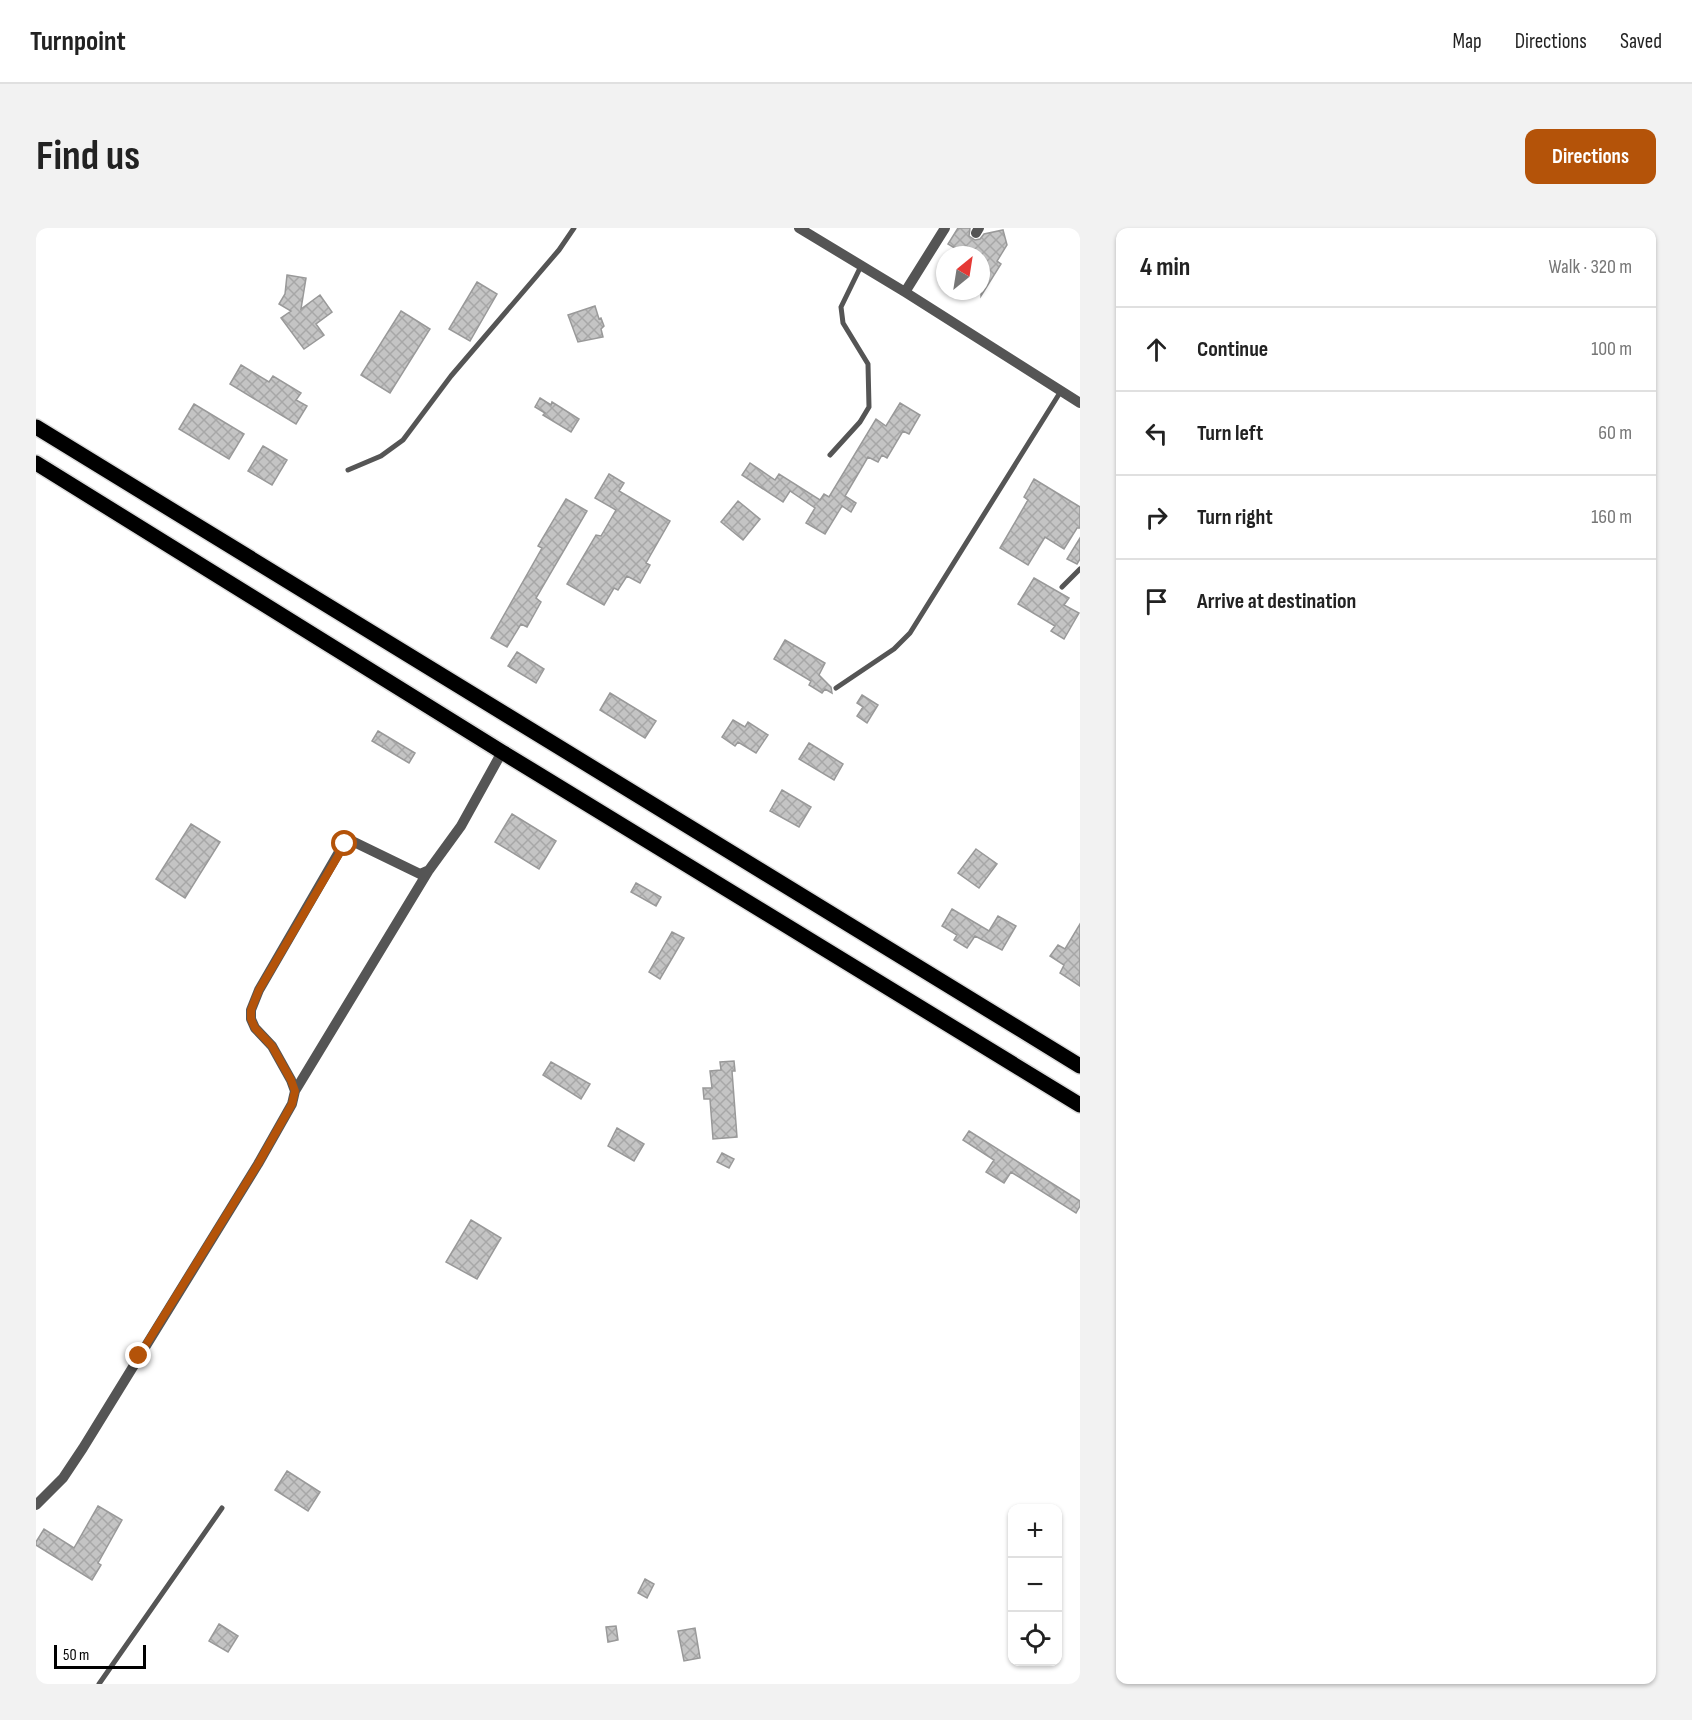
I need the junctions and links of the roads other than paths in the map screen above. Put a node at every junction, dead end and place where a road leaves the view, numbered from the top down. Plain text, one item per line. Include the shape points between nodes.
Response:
1 (574, 228) edge
2 (799, 228) edge
3 (945, 228) edge
4 (861, 266) junction
5 (905, 292) junction
6 (1060, 391) junction
7 (1080, 403) edge
8 (36, 427) edge
9 (830, 455) dead end
10 (36, 463) edge
11 (348, 470) dead end
12 (1080, 569) edge
13 (1062, 587) dead end
14 (836, 688) dead end
15 (502, 752) junction
16 (429, 870) junction
17 (1080, 1066) edge
18 (295, 1091) junction
19 (1080, 1105) edge
20 (36, 1505) edge
21 (222, 1508) dead end
22 (99, 1684) edge

1 - 11 lane via 402,440 381,456
2 - 4 street
3 - 5 street
4 - 5 street
4 - 9 lane via 841,307 843,322 868,364 868,406 860,422
5 - 6 street
6 - 7 street
6 - 14 lane via 910,633 894,649
8 - 17 main road
10 - 15 main road
12 - 13 lane
15 - 16 street via 461,826
15 - 19 main road
16 - 18 street
16 - 18 street via 420,873 352,841 339,852 251,1010 255,1028 272,1046
18 - 20 street via 292,1104 258,1164 83,1448 63,1478
21 - 22 lane

